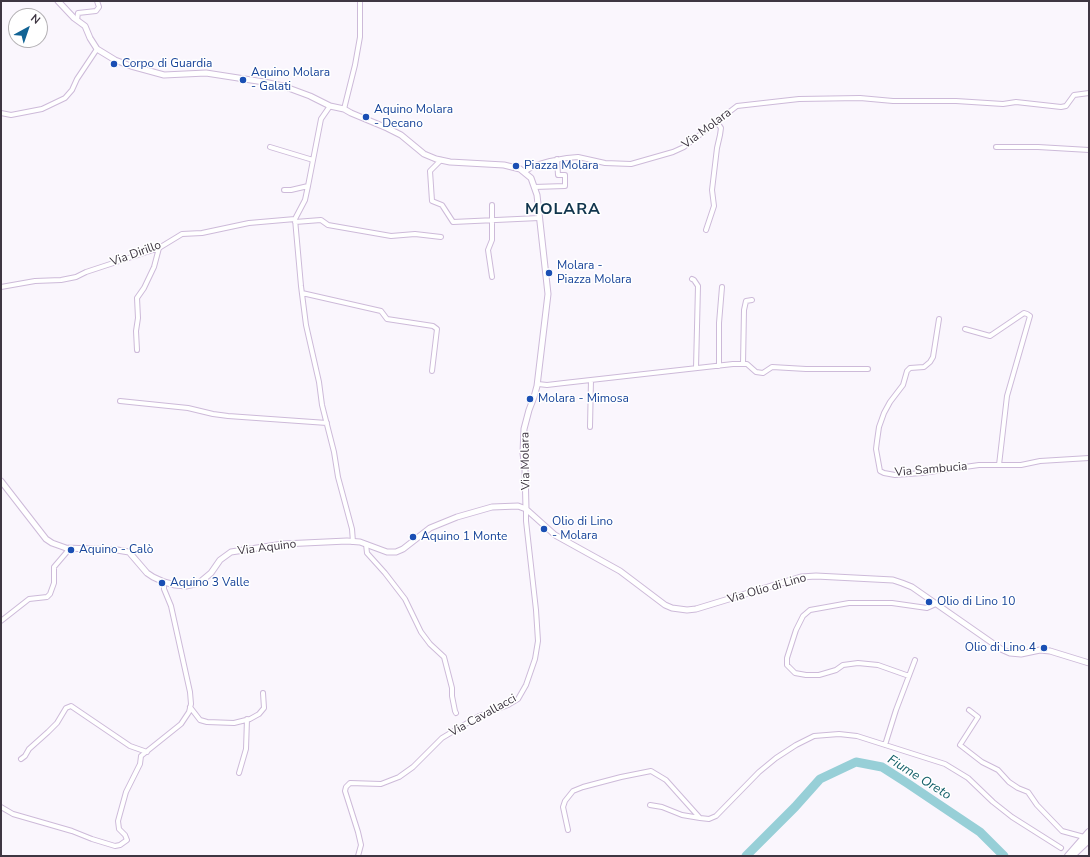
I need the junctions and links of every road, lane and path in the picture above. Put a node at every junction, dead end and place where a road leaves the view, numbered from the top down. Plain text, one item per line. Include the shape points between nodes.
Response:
1 (58, 1) edge
2 (97, 1) edge
3 (360, 1) edge
4 (77, 20) junction
5 (98, 49) junction
6 (1089, 93) edge
7 (330, 106) junction
8 (344, 109) junction
9 (1, 113) edge
10 (717, 122) junction
11 (996, 147) dead end
12 (270, 148) dead end
13 (1089, 150) edge
14 (557, 159) junction
15 (313, 160) junction
16 (440, 160) junction
17 (524, 172) junction
18 (308, 186) junction
19 (534, 187) junction
20 (284, 190) dead end
21 (492, 204) dead end
22 (539, 218) junction
23 (295, 220) junction
24 (492, 220) junction
25 (706, 230) dead end
26 (441, 238) dead end
27 (159, 248) junction
28 (492, 277) dead end
29 (692, 279) dead end
30 (1, 287) edge
31 (722, 287) dead end
32 (302, 293) junction
33 (752, 300) dead end
34 (939, 319) dead end
35 (965, 329) dead end
36 (137, 350) dead end
37 (743, 364) junction
38 (719, 366) junction
39 (696, 368) junction
40 (868, 369) dead end
41 (432, 372) dead end
42 (591, 380) junction
43 (538, 384) junction
44 (120, 401) dead end
45 (327, 423) junction
46 (590, 427) dead end
47 (1089, 458) edge
48 (999, 465) junction
49 (1, 481) edge
50 (526, 509) junction
51 (353, 542) junction
52 (366, 544) junction
53 (69, 548) junction
54 (164, 582) junction
55 (936, 604) junction
56 (1, 621) edge
57 (915, 660) dead end
58 (1089, 663) edge
59 (909, 676) junction
60 (263, 693) dead end
61 (190, 707) junction
62 (969, 710) dead end
63 (456, 714) dead end
64 (247, 719) junction
65 (885, 745) junction
66 (147, 752) junction
67 (21, 759) dead end
68 (239, 773) dead end
69 (650, 806) dead end
70 (1, 807) edge
71 (700, 818) junction
72 (568, 830) dead end
73 (1089, 832) edge
74 (1086, 838) edge
75 (1069, 855) edge
76 (358, 856) edge

1 - 4 street
2 - 4 street via 99,7 96,11 78,13
3 - 8 street via 360,37
4 - 5 street via 85,26
5 - 7 street via 115,60 150,72 164,75 206,73 264,82 310,96
5 - 9 street via 65,98 42,109 11,115
6 - 10 street, Via Molara via 1074,96 1066,106 1061,107 1016,102 1003,104 860,98 799,99 737,106
7 - 8 street
7 - 15 street via 321,119
8 - 16 street via 401,135 424,154
10 - 14 street, Via Molara via 684,147 631,164 578,157
10 - 25 street via 720,135 712,190 714,206
11 - 13 street
12 - 15 street
14 - 17 street, Via Molara via 536,165
14 - 19 street via 558,175 565,175 565,186
15 - 18 street
16 - 17 street via 504,164
16 - 24 street via 430,171 432,201 442,205 453,222
17 - 19 street, Via Molara via 531,178
18 - 20 street
18 - 23 street via 305,200
19 - 22 street, Via Molara
21 - 24 street
22 - 24 street
22 - 43 street, Via Molara via 548,294
23 - 26 street, Via Dirillo via 321,220 328,225 391,236 415,234
23 - 27 street, Via Dirillo via 249,223 202,233 182,234
23 - 32 street
24 - 28 street via 492,240 488,250
27 - 30 street, Via Dirillo via 76,277
27 - 36 street via 154,267 137,298
29 - 39 street via 698,286
31 - 38 street
32 - 41 street via 381,311 387,319 433,326 437,329
32 - 45 street via 306,325
33 - 37 street via 746,301 744,310
34 - 48 street, Via Sambucia via 933,357 924,367 910,368 907,371 903,385 884,413 876,449 880,471 896,475
35 - 48 street via 990,336 1024,313 1030,316 1007,396
37 - 38 street
37 - 40 street via 763,373 772,367
38 - 39 street
39 - 42 street
42 - 43 street
42 - 46 street
43 - 50 street, Via Molara via 524,429
44 - 45 street via 188,408 228,416
45 - 51 street
47 - 48 street, Via Sambucia
49 - 53 street, Via Aquino via 46,539
50 - 52 street, Via Aquino via 518,506 492,508 457,517 430,528 396,552 387,552
50 - 55 street, Via Olio di Lino via 556,534 620,571 672,608 696,609 801,577 816,576 893,580 912,587
50 - 76 street, Via Cavallacci via 538,641 526,685 518,699 479,716 442,738 399,777 381,784 358,782 350,783 346,787 361,845
51 - 52 street, Via Aquino
51 - 54 street, Via Aquino via 283,544 231,552 220,560 200,583 186,586
52 - 63 street via 367,552 405,599 421,632 444,657
53 - 54 street, Via Aquino via 129,552 147,573
53 - 56 street via 54,567 54,583 50,594 47,597 29,598
54 - 61 street via 190,692
55 - 58 street, Via Olio di Lino via 1010,653 1050,650
55 - 59 street via 927,608 892,603 849,603 810,610 803,616 796,630 787,658 787,665 795,673 806,675 819,675 843,665 858,663 878,665
57 - 59 street
59 - 65 street
60 - 64 street via 264,708 259,714
61 - 64 street via 200,720 207,722 234,723
61 - 66 street via 181,724
62 - 74 street via 978,717 960,745 982,762 998,770 1008,782 1028,792 1062,831
64 - 68 street via 246,749
65 - 71 street via 857,736 814,736 796,744 776,758 716,816 709,819
65 - 75 street via 945,764 968,778 1012,817
66 - 67 street via 130,746 71,706 66,708 57,723 29,748
66 - 70 street via 141,756 122,805 119,829 127,840 120,845 115,846 13,814
69 - 71 street
71 - 72 street via 666,780 651,771 573,791 563,807
73 - 74 main road
74 - 75 main road

